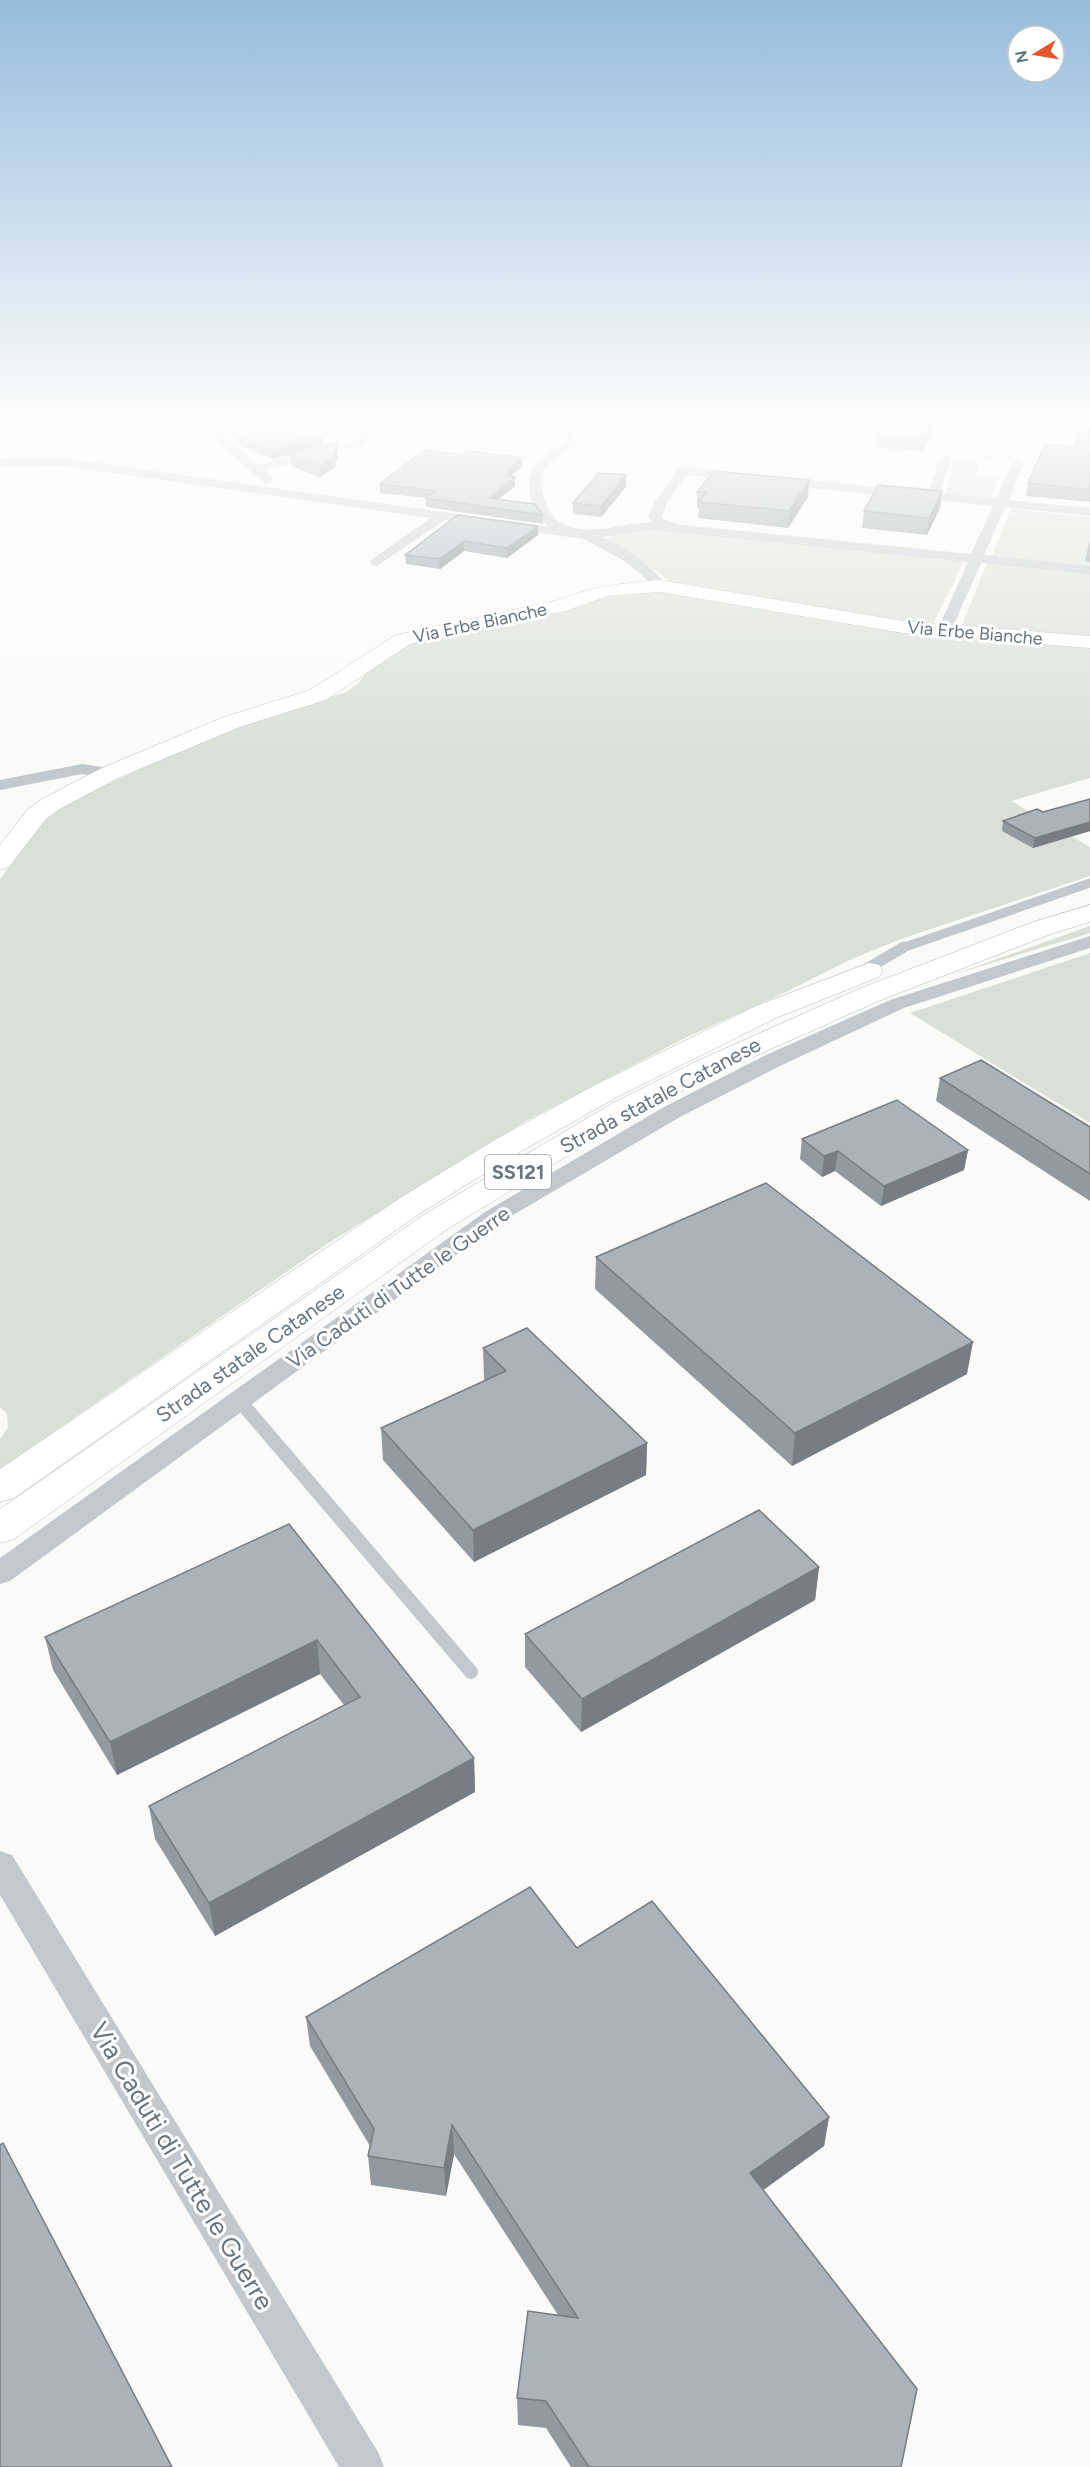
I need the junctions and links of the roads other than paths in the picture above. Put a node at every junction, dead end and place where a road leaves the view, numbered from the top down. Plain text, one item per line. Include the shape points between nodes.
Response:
1 (412, 537) edge
2 (592, 537) edge
3 (769, 537) edge
4 (985, 537) edge
5 (976, 558) junction
6 (377, 562) dead end
7 (1090, 570) edge
8 (660, 586) junction
9 (944, 630) junction
10 (1090, 642) edge
11 (110, 773) junction
12 (0, 785) edge
13 (0, 862) edge
14 (1090, 883) edge
15 (1089, 916) edge
16 (854, 976) junction
17 (239, 1400) junction
18 (0, 1488) edge
19 (0, 1529) edge
20 (0, 1573) edge
21 (471, 1672) dead end
22 (0, 1865) edge
23 (363, 2467) edge

1 - 6 street
2 - 8 street via 653,575
3 - 5 street
4 - 5 street
5 - 7 street
5 - 9 street
8 - 9 main road, Via Erbe Bianche via 870,622
8 - 11 main road, Via Erbe Bianche via 608,590 565,605 403,639 318,695 232,722
9 - 10 main road, Via Erbe Bianche
11 - 12 street via 82,769
11 - 13 main road, Via Erbe Bianche via 37,814
14 - 16 lane via 909,944
15 - 16 main road, Strada statale Catanese / SS121
15 - 17 street, Via Caduti di Tutte le Guerre via 774,1060 672,1112 493,1217
15 - 19 main road, Strada statale Catanese / SS121 via 1042,928 871,994 624,1108 437,1221
16 - 18 main road, Strada statale Catanese / SS121 via 766,1012 606,1090 509,1145 411,1205
17 - 20 street, Via Caduti di Tutte le Guerre
17 - 21 lane
22 - 23 street, Via Caduti di Tutte le Guerre

